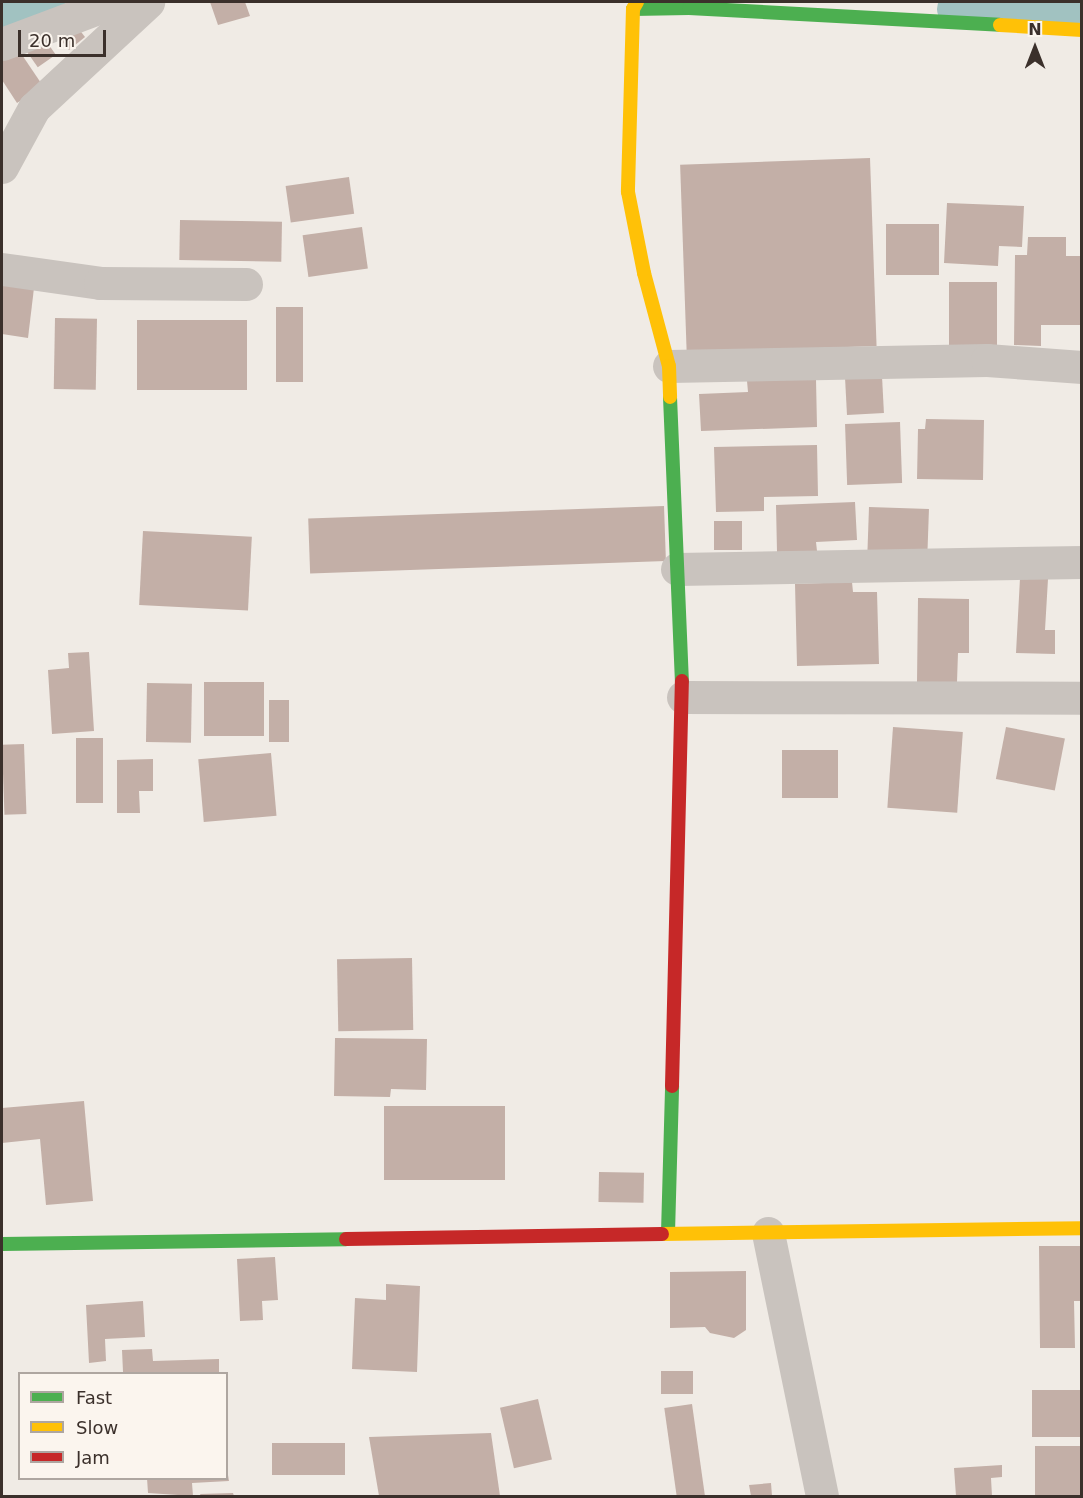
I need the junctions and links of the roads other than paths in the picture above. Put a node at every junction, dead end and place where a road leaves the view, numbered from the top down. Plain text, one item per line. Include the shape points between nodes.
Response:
1 (114, 2) edge
2 (148, 2) edge
3 (635, 5) edge
4 (1082, 30) edge
5 (2, 44) edge
6 (2, 167) edge
7 (2, 268) edge
8 (246, 284) dead end
9 (669, 366) junction
10 (1082, 367) edge
11 (1082, 562) edge
12 (677, 569) junction
13 (683, 697) junction
14 (1082, 698) edge
15 (1082, 1228) edge
16 (668, 1233) junction
17 (768, 1233) junction
18 (2, 1244) edge
19 (822, 1497) edge

1 - 5 street
2 - 6 street via 34,108
3 - 4 street
3 - 9 street via 628,192 644,273
7 - 8 street via 100,283
9 - 10 street via 987,360
9 - 12 street
11 - 12 street
12 - 13 street
13 - 14 street
13 - 16 street
15 - 17 street
16 - 17 street
16 - 18 street
17 - 19 street

